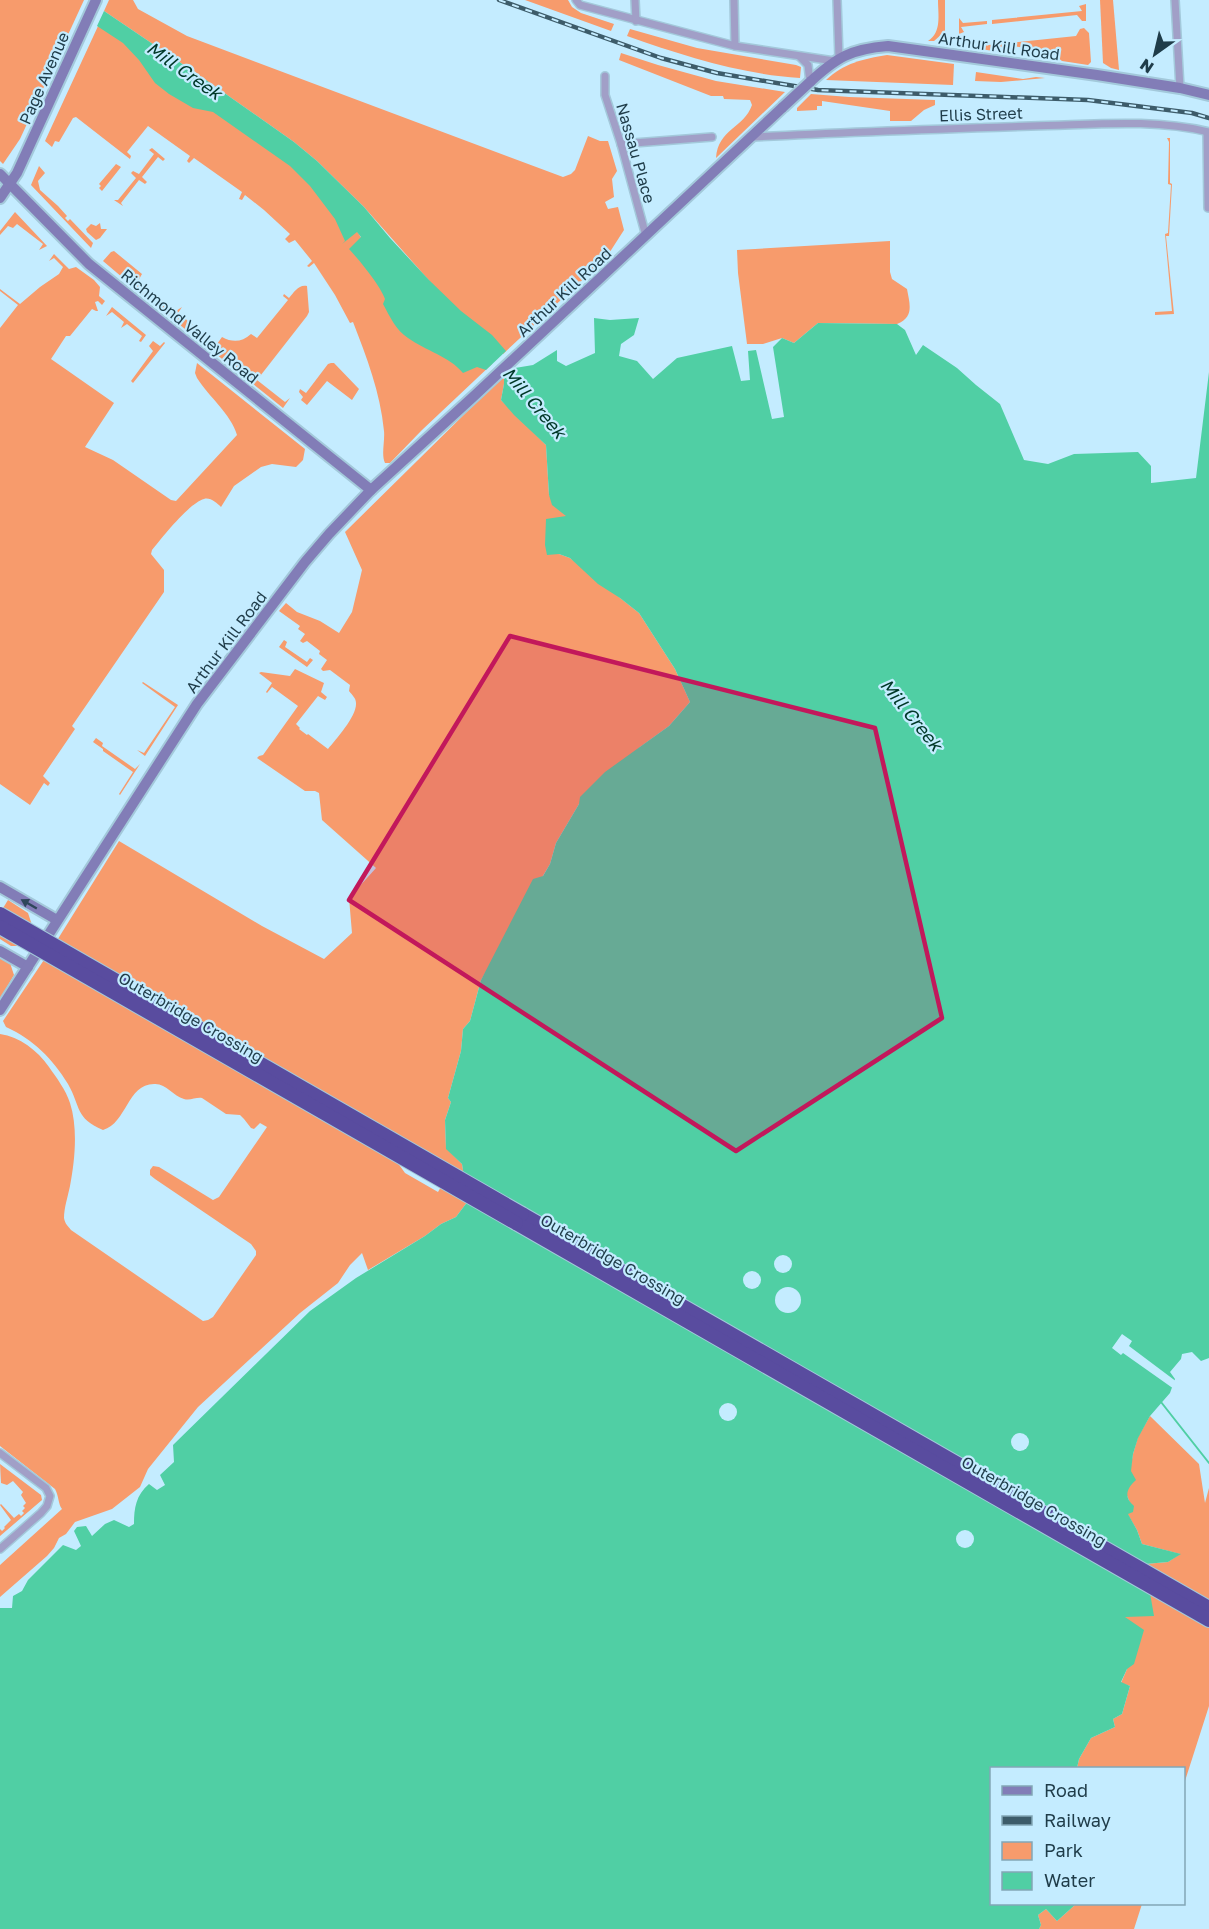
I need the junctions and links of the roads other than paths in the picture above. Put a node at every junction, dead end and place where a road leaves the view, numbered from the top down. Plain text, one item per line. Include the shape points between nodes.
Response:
1 (96, 0) edge
2 (635, 0) edge
3 (734, 0) edge
4 (837, 0) edge
5 (1175, 0) edge
6 (576, 1) edge
7 (636, 21) junction
8 (735, 46) junction
9 (798, 56) junction
10 (836, 59) junction
11 (605, 76) dead end
12 (810, 82) junction
13 (1180, 88) junction
14 (1209, 95) edge
15 (1208, 132) edge
16 (753, 136) junction
17 (712, 137) dead end
18 (621, 144) junction
19 (0, 174) edge
20 (11, 184) junction
21 (0, 198) edge
22 (1208, 208) edge
23 (646, 236) junction
24 (371, 490) junction
25 (0, 887) edge
26 (0, 914) edge
27 (57, 920) junction
28 (0, 927) edge
29 (0, 951) edge
30 (28, 967) junction
31 (0, 1010) edge
32 (724, 1336) junction
33 (0, 1453) edge
34 (0, 1549) edge
35 (1209, 1608) edge
36 (1209, 1620) edge

1 - 20 street, Page Avenue
2 - 7 street
3 - 8 street
4 - 10 street
5 - 13 street
6 - 7 street
7 - 8 street
8 - 9 street
9 - 10 street
9 - 12 street via 808,65
10 - 12 street, Arthur Kill Road
10 - 13 street, Arthur Kill Road via 868,48 898,47
11 - 18 street, Nassau Place via 605,95
12 - 16 street, Arthur Kill Road, bridge
13 - 14 street, Arthur Kill Road
15 - 16 street, Ellis Street via 1135,123
15 - 22 street
16 - 23 street, Arthur Kill Road
17 - 18 street
18 - 23 street, Nassau Place
19 - 20 street, Richmond Valley Road
20 - 21 street, Page Avenue
20 - 24 street, Richmond Valley Road via 62,238 119,289
23 - 24 street, Arthur Kill Road
24 - 27 street, Arthur Kill Road via 305,562 227,664
27 -> 25 street
26 - 32 highway, Outerbridge Crossing, bridge
27 - 30 street, Arthur Kill Road
28 - 32 highway, Outerbridge Crossing, bridge
29 - 30 street
30 - 31 street, Arthur Kill Road
32 - 35 highway, Outerbridge Crossing
32 - 36 highway, Outerbridge Crossing
33 - 34 street via 49,1492 50,1501

